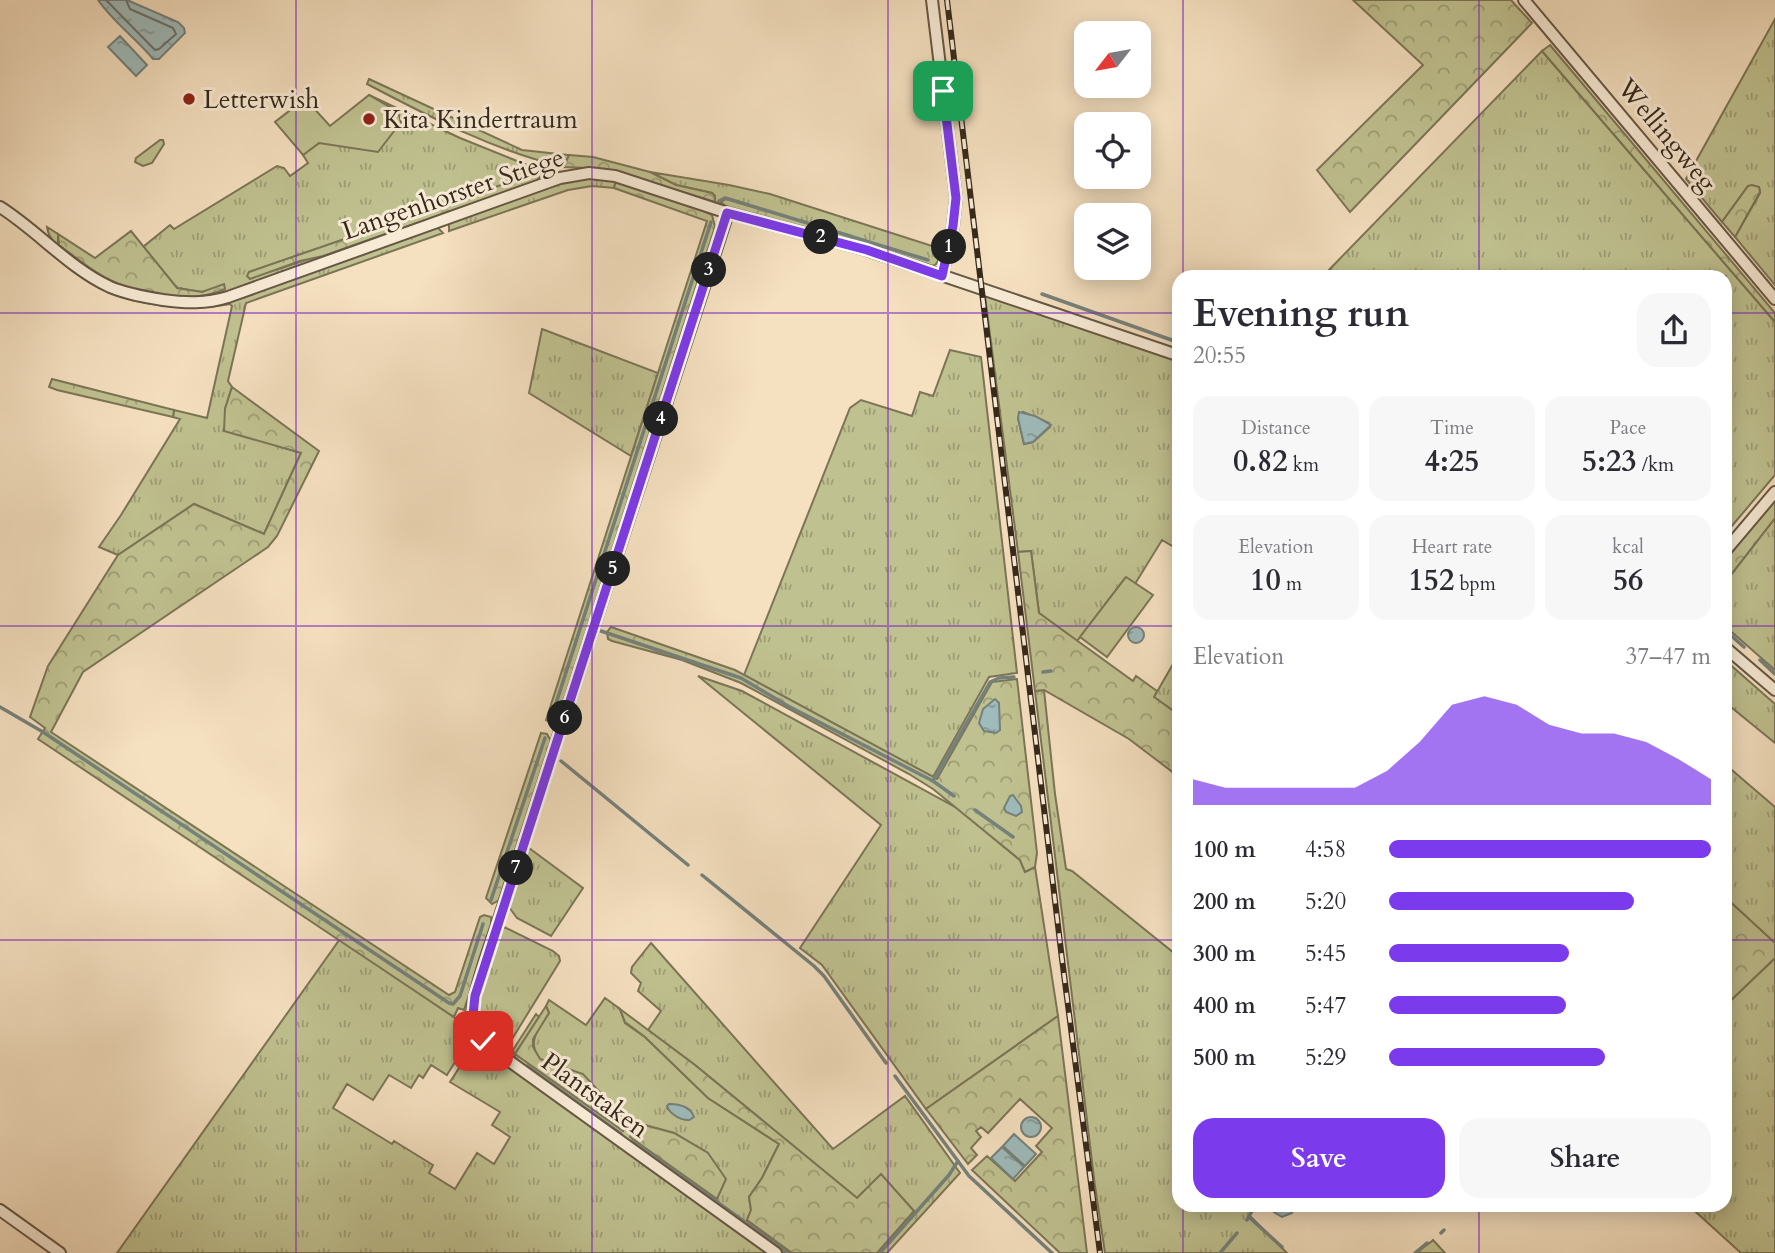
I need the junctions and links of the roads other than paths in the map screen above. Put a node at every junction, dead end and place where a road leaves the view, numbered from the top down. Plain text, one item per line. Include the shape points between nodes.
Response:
1 (932, 0) edge
2 (1524, 0) edge
3 (0, 207) edge
4 (727, 213) junction
5 (942, 276) junction
6 (1775, 299) edge
7 (1172, 353) edge
8 (1775, 492) edge
9 (1732, 543) edge
10 (1732, 653) edge
11 (1775, 690) edge
12 (0, 1210) edge
13 (60, 1253) edge
14 (776, 1253) edge

1 - 5 street via 956,198
2 - 6 street, Wellingweg
3 - 4 street, Langenhorster Stiege via 113,288 198,303 228,297 570,175 615,176
4 - 5 street, Langenhorster Stiege via 867,250
4 - 14 street, Plantstaken via 500,916 471,1021 487,1045
5 - 7 street, Langenhorster Stiege
8 - 9 street
10 - 11 street
12 - 13 street

